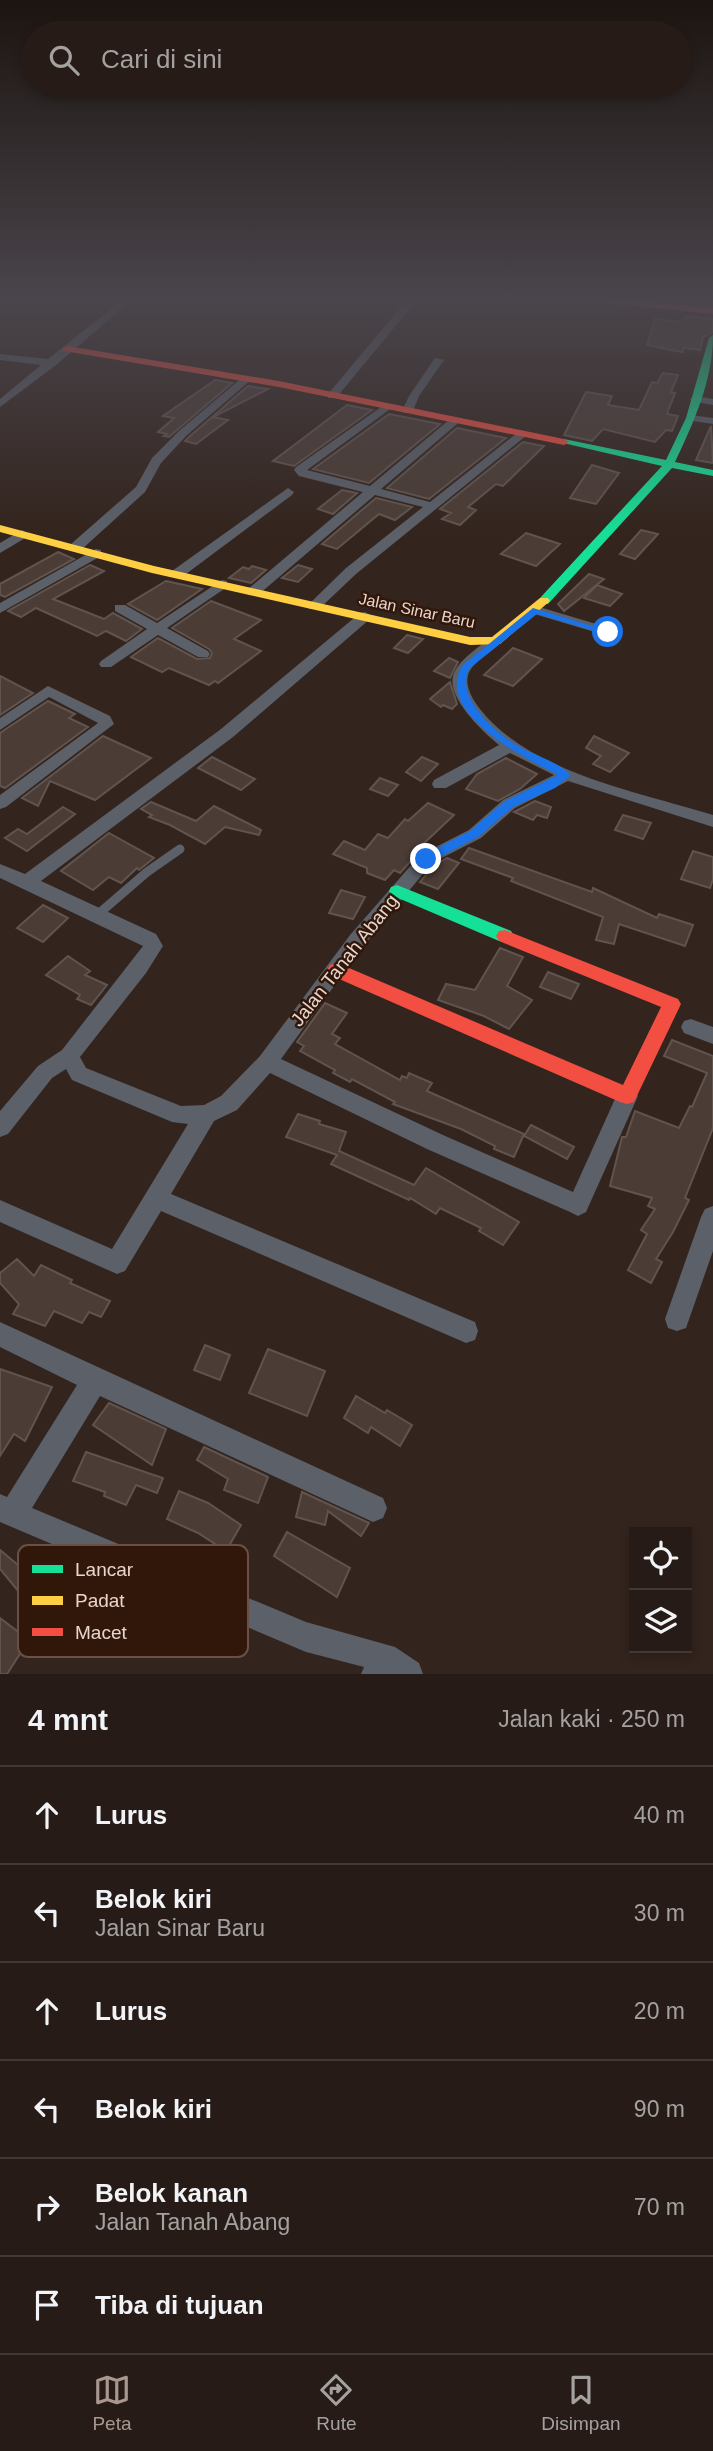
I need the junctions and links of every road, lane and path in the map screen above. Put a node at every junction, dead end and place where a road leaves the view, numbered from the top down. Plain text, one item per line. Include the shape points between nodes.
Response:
1 (33, 378) edge
2 (248, 378) joint
3 (347, 378) edge
4 (426, 378) edge
5 (705, 378) edge
6 (332, 396) junction
7 (695, 399) junction
8 (713, 402) edge
9 (0, 404) edge
10 (388, 407) junction
11 (408, 411) junction
12 (691, 418) junction
13 (713, 421) edge
14 (453, 422) junction
15 (521, 435) junction
16 (669, 464) junction
17 (713, 473) edge
18 (373, 489) junction
19 (288, 492) dead end
20 (432, 506) junction
21 (0, 528) edge
22 (22, 534) junction
23 (76, 547) junction
24 (0, 549) edge
25 (96, 553) junction
26 (177, 574) junction
27 (222, 584) junction
28 (253, 592) junction
29 (314, 606) junction
30 (121, 608) dead end
31 (0, 609) edge
32 (536, 610) junction
33 (365, 616) junction
34 (155, 630) junction
35 (608, 632) dead end
36 (495, 641) junction
37 (203, 654) dead end
38 (106, 664) dead end
39 (0, 724) edge
40 (510, 746) junction
41 (566, 775) junction
42 (440, 785) dead end
43 (0, 803) edge
44 (713, 821) edge
45 (180, 849) dead end
46 (0, 870) edge
47 (27, 882) junction
48 (397, 891) junction
49 (96, 916) junction
50 (336, 970) junction
51 (691, 1027) dead end
52 (713, 1036) edge
53 (69, 1056) junction
54 (267, 1062) junction
55 (627, 1096) junction
56 (206, 1114) junction
57 (0, 1127) edge
58 (158, 1199) junction
59 (0, 1210) edge
60 (713, 1217) edge
61 (677, 1318) dead end
62 (466, 1331) dead end
63 (0, 1334) edge
64 (95, 1380) junction
65 (373, 1508) dead end
66 (7, 1510) edge
67 (89, 1545) edge
68 (248, 1612) edge
69 (389, 1669) edge

1 - 9 street
2 - 6 street
2 - 23 street via 183,433 156,461 141,489
3 - 6 street
4 - 11 street
5 - 7 street, Jalan Sinar Baru
6 - 10 street
7 - 8 street
7 - 12 street, Jalan Sinar Baru
10 - 11 street
10 - 18 street via 300,470
11 - 14 street
12 - 13 street
12 - 16 street, Jalan Sinar Baru
14 - 15 street
14 - 18 street
15 - 16 street
15 - 20 street
16 - 17 street
16 - 32 street, Jalan Sinar Baru
18 - 20 street
18 - 28 street
19 - 26 street
20 - 29 street
21 - 22 street, Jalan Sinar Baru
22 - 23 street, Jalan Sinar Baru
22 - 24 street
23 - 25 street, Jalan Sinar Baru
25 - 26 street, Jalan Sinar Baru
25 - 31 street
26 - 27 street, Jalan Sinar Baru
27 - 28 street, Jalan Sinar Baru
27 - 34 street
28 - 29 street, Jalan Sinar Baru
29 - 33 street, Jalan Sinar Baru
30 - 34 street
32 - 35 street
32 - 36 street, Jalan Sinar Baru
33 - 36 street, Jalan Sinar Baru via 470,641
33 - 47 street via 227,733
34 - 37 street
34 - 38 street
36 - 40 street via 460,677 462,694 485,725
39 - 43 street via 48,691 106,724
40 - 41 street
40 - 42 street
41 - 44 street
41 - 48 street, Jalan Tanah Abang via 509,804 474,834 426,859
45 - 49 lane
46 - 47 street
47 - 49 street
48 - 50 street, Jalan Tanah Abang
48 - 55 street via 672,1004
49 - 53 street via 149,939 153,946
50 - 54 street, Jalan Tanah Abang
50 - 55 street
51 - 52 street
53 - 56 street via 79,1074 147,1104 180,1115
53 - 57 street via 45,1072
54 - 55 street via 578,1205
54 - 56 street, Jalan Tanah Abang via 229,1103
56 - 58 street
58 - 59 street via 117,1263
58 - 62 street
60 - 61 street
63 - 64 street
64 - 65 street
64 - 66 street
66 - 67 street
68 - 69 street

